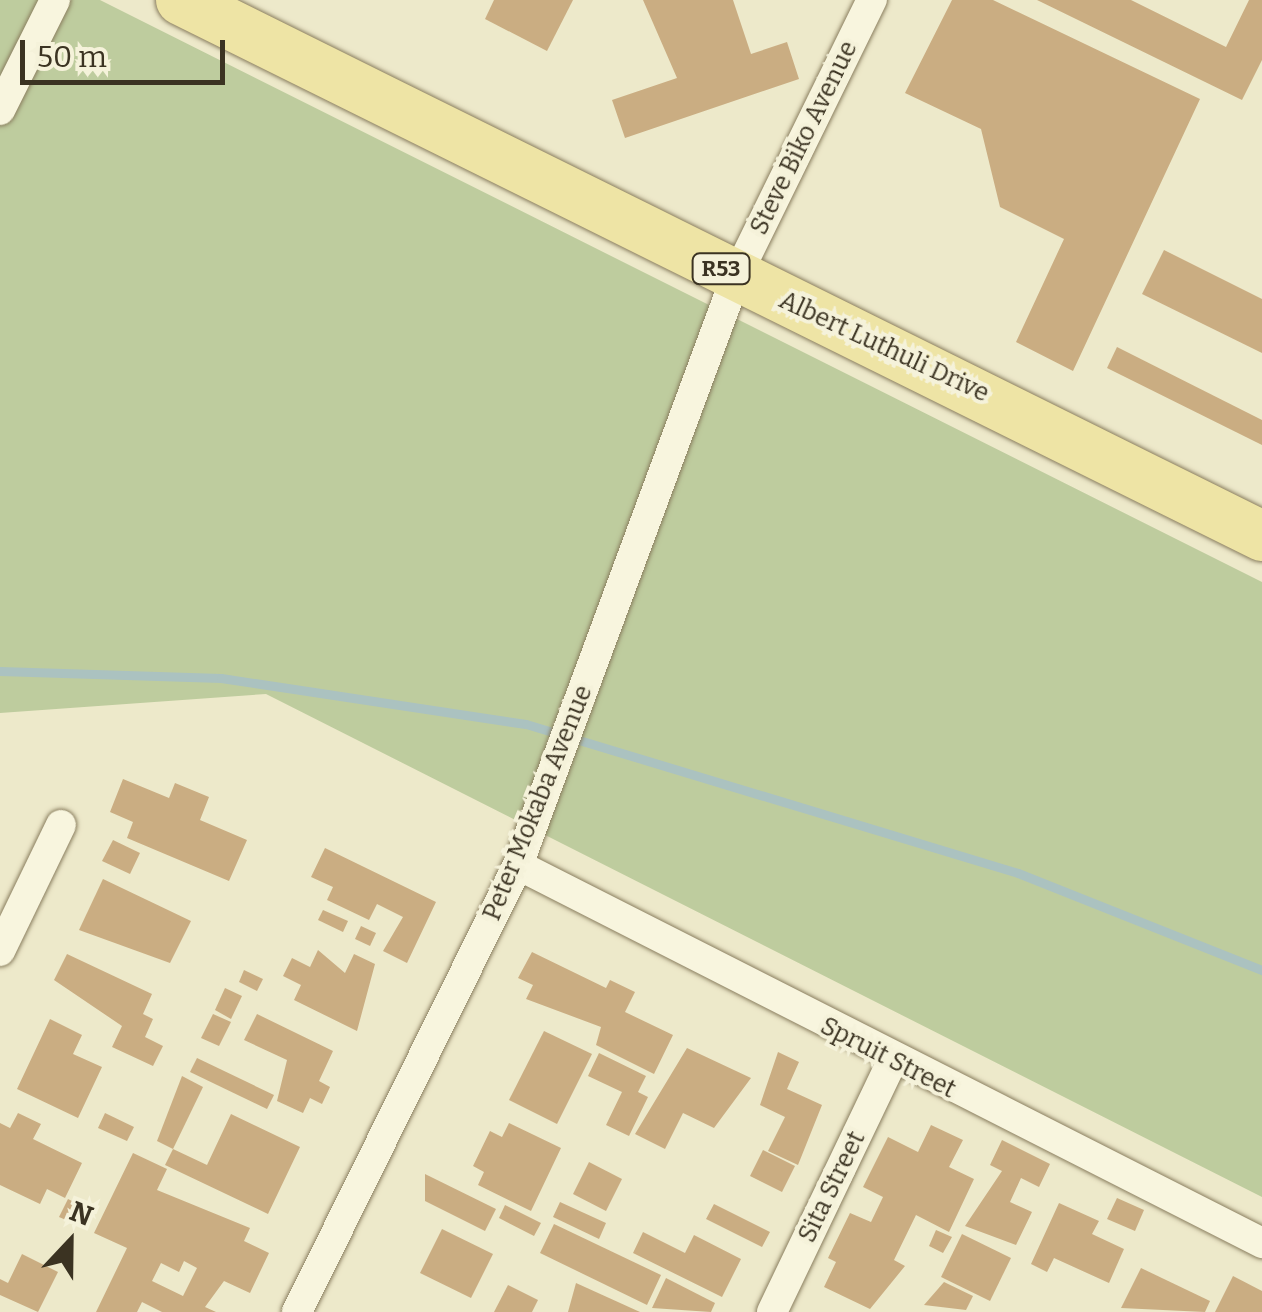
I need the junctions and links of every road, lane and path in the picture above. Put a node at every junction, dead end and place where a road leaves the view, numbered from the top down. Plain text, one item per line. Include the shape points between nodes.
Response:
1 (55, 0) edge
2 (181, 0) edge
3 (872, 0) edge
4 (0, 110) edge
5 (736, 276) junction
6 (1262, 536) edge
7 (61, 825) dead end
8 (518, 864) junction
9 (0, 951) edge
10 (892, 1061) junction
11 (1262, 1243) edge
12 (297, 1312) edge
13 (772, 1312) edge

1 - 4 street
2 - 5 main road, Albert Luthuli Drive / R53
3 - 5 street, Steve Biko Avenue
5 - 6 main road, Albert Luthuli Drive / R53
5 - 8 street, Peter Mokaba Avenue
7 - 9 street
8 - 10 street, Spruit Street
8 - 12 street, Peter Mokaba Avenue
10 - 11 street, Spruit Street
10 - 13 street, Sita Street

